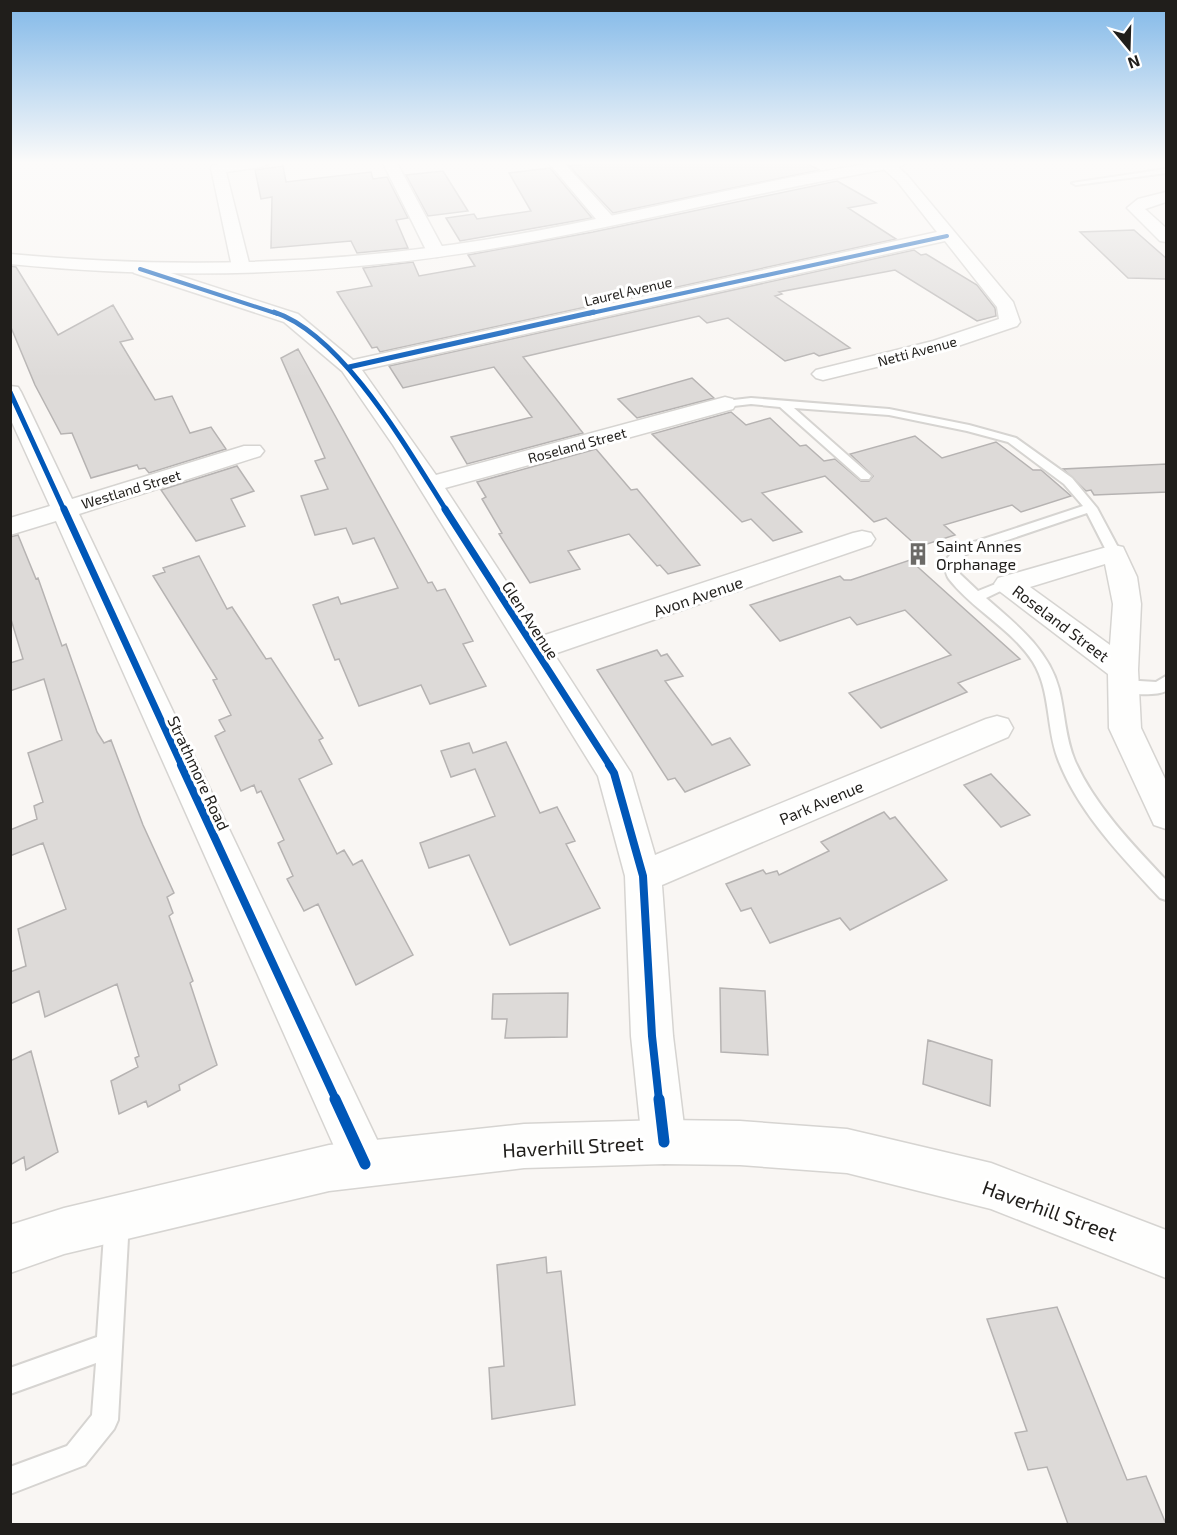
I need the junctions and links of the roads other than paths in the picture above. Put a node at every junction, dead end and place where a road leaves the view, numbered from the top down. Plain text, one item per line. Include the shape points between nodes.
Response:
1 (233, 235) edge
2 (427, 235) edge
3 (532, 235) edge
4 (947, 236) joint
5 (436, 252) junction
6 (10, 259) edge
7 (241, 267) junction
8 (140, 269) junction
9 (350, 368) junction
10 (823, 374) dead end
11 (10, 392) edge
12 (782, 403) junction
13 (725, 404) joint
14 (252, 451) dead end
15 (865, 476) dead end
16 (429, 485) junction
17 (1091, 508) junction
18 (64, 510) junction
19 (10, 527) edge
20 (862, 539) dead end
21 (1114, 553) junction
22 (1008, 584) junction
23 (975, 597) junction
24 (534, 650) junction
25 (1123, 678) junction
26 (1167, 682) edge
27 (997, 728) dead end
28 (1167, 815) edge
29 (644, 876) junction
30 (1167, 892) edge
31 (664, 1142) junction
32 (365, 1164) junction
33 (117, 1218) junction
34 (10, 1249) edge
35 (1167, 1254) edge
36 (109, 1346) junction
37 (10, 1381) edge
38 (10, 1481) edge

1 - 7 street
2 - 5 street
3 - 5 street
4 - 9 street, Laurel Avenue via 915,240
4 - 10 street, Netti Avenue via 1006,306 1010,322 939,346
5 - 7 street via 336,264
6 - 8 street
7 - 8 street
8 - 9 street, Glen Avenue via 291,318
9 - 16 street, Glen Avenue
11 - 18 street, Strathmore Road
12 - 13 lane
12 - 15 lane
12 - 17 lane via 889,412 1012,440 1068,480
13 - 16 street, Roseland Street
14 - 18 street, Westland Street
16 - 24 street, Glen Avenue
17 - 21 lane
17 - 23 lane via 961,551 951,562 954,576
18 - 19 street, Westland Street
18 - 32 street, Strathmore Road
20 - 24 street, Avon Avenue
21 - 22 street, Roseland Street
21 - 25 street, Roseland Street via 1127,604
22 - 23 lane
22 - 25 street, Roseland Street
23 - 30 lane via 1037,658 1050,687 1066,759 1127,851
24 - 29 street, Glen Avenue via 614,773
25 - 26 lane via 1160,688
25 - 28 street, Roseland Street via 1125,728
27 - 29 street, Park Avenue
29 - 31 street, Glen Avenue via 652,1036
31 - 32 street, Haverhill Street via 524,1146
31 - 35 street, Haverhill Street via 847,1151 991,1186
32 - 33 street, Haverhill Street via 329,1168
33 - 34 street, Haverhill Street
33 - 36 lane
36 - 37 lane
36 - 38 lane via 105,1420 76,1456

